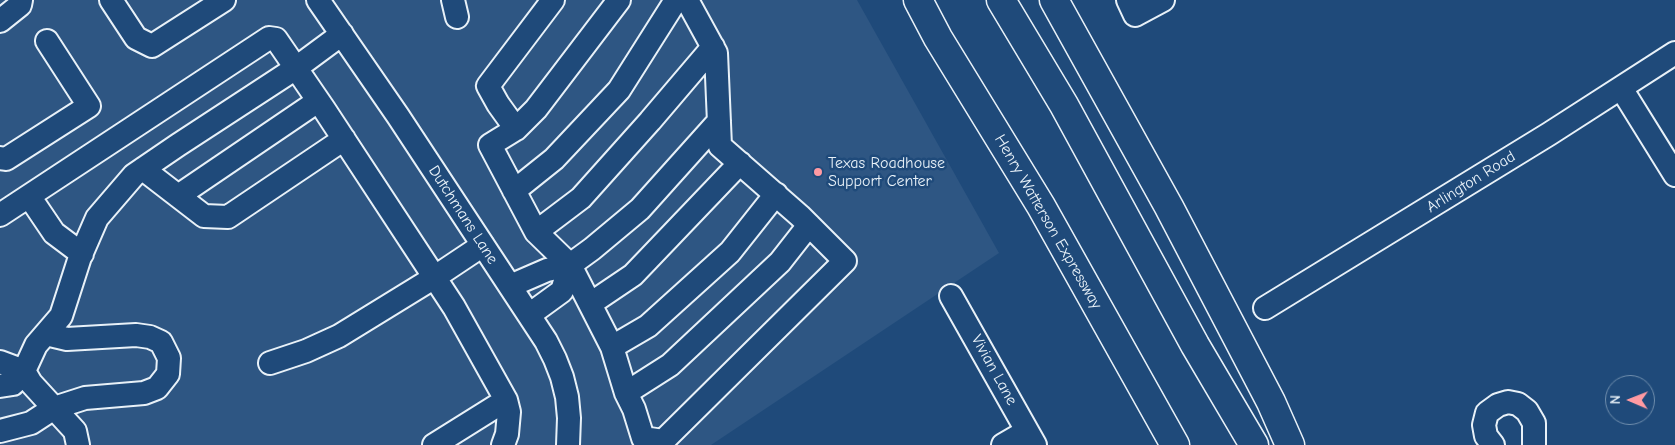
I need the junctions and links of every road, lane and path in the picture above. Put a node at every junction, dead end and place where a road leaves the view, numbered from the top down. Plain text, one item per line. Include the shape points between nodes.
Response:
1 (21, 0) edge
2 (111, 0) edge
3 (224, 0) edge
4 (318, 0) edge
5 (553, 0) edge
6 (619, 0) edge
7 (676, 0) edge
8 (687, 0) edge
9 (911, 0) edge
10 (918, 0) edge
11 (1001, 0) edge
12 (1054, 0) edge
13 (1163, 0) edge
14 (1131, 8) edge
15 (0, 20) edge
16 (342, 34) junction
17 (938, 38) junction
18 (47, 41) dead end
19 (713, 46) junction
20 (1675, 52) edge
21 (296, 68) junction
22 (1621, 88) junction
23 (318, 101) junction
24 (719, 121) junction
25 (516, 129) junction
26 (344, 139) junction
27 (0, 158) edge
28 (740, 163) junction
29 (143, 169) junction
30 (1675, 175) edge
31 (514, 191) junction
32 (776, 194) junction
33 (29, 196) junction
34 (178, 196) junction
35 (0, 215) edge
36 (809, 225) junction
37 (536, 232) junction
38 (483, 245) junction
39 (82, 254) junction
40 (570, 265) junction
41 (435, 277) junction
42 (510, 286) junction
43 (952, 296) dead end
44 (590, 304) junction
45 (1265, 308) dead end
46 (529, 315) junction
47 (46, 334) junction
48 (612, 347) junction
49 (0, 362) edge
50 (270, 363) dead end
51 (24, 371) junction
52 (0, 386) edge
53 (626, 393) junction
54 (506, 400) junction
55 (54, 408) junction
56 (0, 431) edge
57 (1031, 438) edge
58 (78, 445) edge
59 (434, 445) edge
60 (504, 445) edge
61 (568, 445) edge
62 (1003, 445) edge
63 (1175, 445) edge
64 (1254, 445) edge
65 (1290, 445) edge
66 (1493, 445) edge
67 (1534, 445) edge

1 - 15 street via 20,5
2 - 3 street via 136,38 152,46
4 - 16 street, Dutchmans Lane
5 - 25 street via 488,86
6 - 25 street via 536,109
7 - 31 street via 619,90 554,159
8 - 19 street
9 - 17 highway
10 - 17 highway, Henry Watterson Expressway
11 - 64 highway via 1064,105 1195,345
12 - 65 highway via 1169,207 1271,402
13 - 14 street
16 - 21 street
16 - 38 street, Dutchmans Lane
17 - 63 highway, Henry Watterson Expressway via 1041,206
18 - 27 street via 89,106 6,159
19 - 24 street
19 - 37 street via 582,198
20 - 22 street, Arlington Road
21 - 23 street
21 - 29 street
21 - 33 street via 276,39 268,38
22 - 30 street
22 - 45 street, Arlington Road
23 - 26 street
23 - 34 street
24 - 28 street via 720,146
24 - 40 street via 640,208
25 - 31 street via 490,145
26 - 34 street via 228,217 204,216
26 - 41 street
28 - 32 street
28 - 44 street via 633,276
29 - 34 street
29 - 39 street via 97,218
31 - 37 street
32 - 36 street
32 - 48 street via 730,252 648,326
33 - 35 street
33 - 39 street via 54,232
36 - 53 street via 780,262 670,365
36 - 53 street via 845,261 663,441 643,438
37 - 40 street
38 - 41 street
38 - 42 street, Dutchmans Lane
39 - 47 street via 61,316
40 - 42 street via 547,270
40 - 44 street
40 - 46 street via 562,291
41 - 50 street via 339,336
41 - 54 street
42 - 46 street, Dutchmans Lane
43 - 57 street, Vivian Lane
44 - 48 street
46 - 61 street, Dutchmans Lane via 556,358 562,377 569,418
47 - 51 street via 36,345
47 - 55 street via 67,339 136,334 161,342 169,358 168,374 157,388 144,393 86,398
48 - 53 street
49 - 51 street
51 - 52 street via 13,384
51 - 55 street
54 - 59 street
54 - 60 street via 509,412
55 - 56 street via 31,423
55 - 58 street via 75,431
57 - 62 street
66 - 67 street via 1486,436 1487,413 1508,402 1518,404 1534,422

